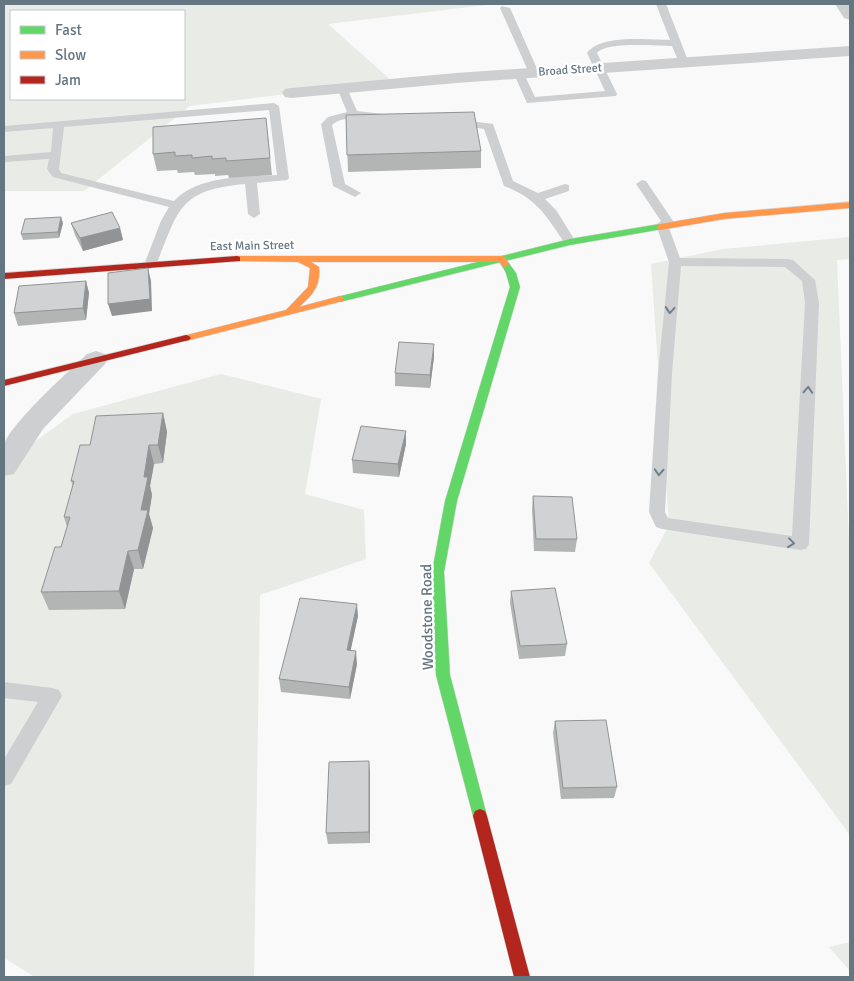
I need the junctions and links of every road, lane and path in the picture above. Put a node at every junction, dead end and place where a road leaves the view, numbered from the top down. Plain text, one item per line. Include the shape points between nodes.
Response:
1 (660, 4) edge
2 (843, 4) edge
3 (505, 8) dead end
4 (850, 15) edge
5 (677, 44) junction
6 (850, 50) edge
7 (684, 62) junction
8 (598, 69) junction
9 (527, 73) junction
10 (342, 88) junction
11 (290, 93) dead end
12 (353, 114) junction
13 (390, 117) edge
14 (446, 122) edge
15 (59, 124) junction
16 (4, 129) edge
17 (56, 155) junction
18 (4, 159) edge
19 (251, 181) junction
20 (642, 184) dead end
21 (565, 188) dead end
22 (355, 193) dead end
23 (538, 197) junction
24 (176, 205) junction
25 (850, 205) edge
26 (254, 214) dead end
27 (666, 225) junction
28 (570, 242) junction
29 (300, 259) junction
30 (502, 259) junction
31 (675, 262) junction
32 (788, 262) joint
33 (150, 265) junction
34 (4, 276) edge
35 (286, 312) junction
36 (96, 359) junction
37 (4, 383) edge
38 (4, 467) edge
39 (4, 690) edge
40 (4, 776) edge
41 (522, 977) edge

1 - 5 lane
2 - 4 street
3 - 9 lane
5 - 7 lane
5 - 8 lane via 617,43 597,47 592,53
6 - 7 street, Broad Street
7 - 8 street, Broad Street
8 - 9 street, Broad Street
8 - 9 lane via 612,94 531,100
9 - 10 street, Broad Street
10 - 11 street, Broad Street
10 - 12 lane
12 - 13 lane
12 - 22 lane via 340,116 326,124 339,186
14 - 23 lane via 489,126 508,183
15 - 16 lane
15 - 17 lane
15 - 19 lane via 274,106 283,178
17 - 18 lane
17 - 24 lane via 53,169 57,175
19 - 24 lane via 199,189
19 - 26 lane
20 - 27 lane
21 - 23 lane
23 - 28 lane
24 - 33 lane
25 - 27 street via 733,215
27 - 28 street
27 - 31 lane
28 - 30 street
29 - 30 street, East Main Street
29 - 33 street, East Main Street via 217,259
29 - 35 street via 314,267 318,279 316,288
30 - 35 street
30 - 41 street, Woodstone Road via 515,287 450,501 438,572 443,675
31 - 32 lane
31 -> 32 lane via 657,512 662,524 800,544 812,303 808,280
33 - 34 street, East Main Street
35 - 36 street
36 - 37 street
36 - 38 street via 16,444
39 - 40 lane via 52,696

